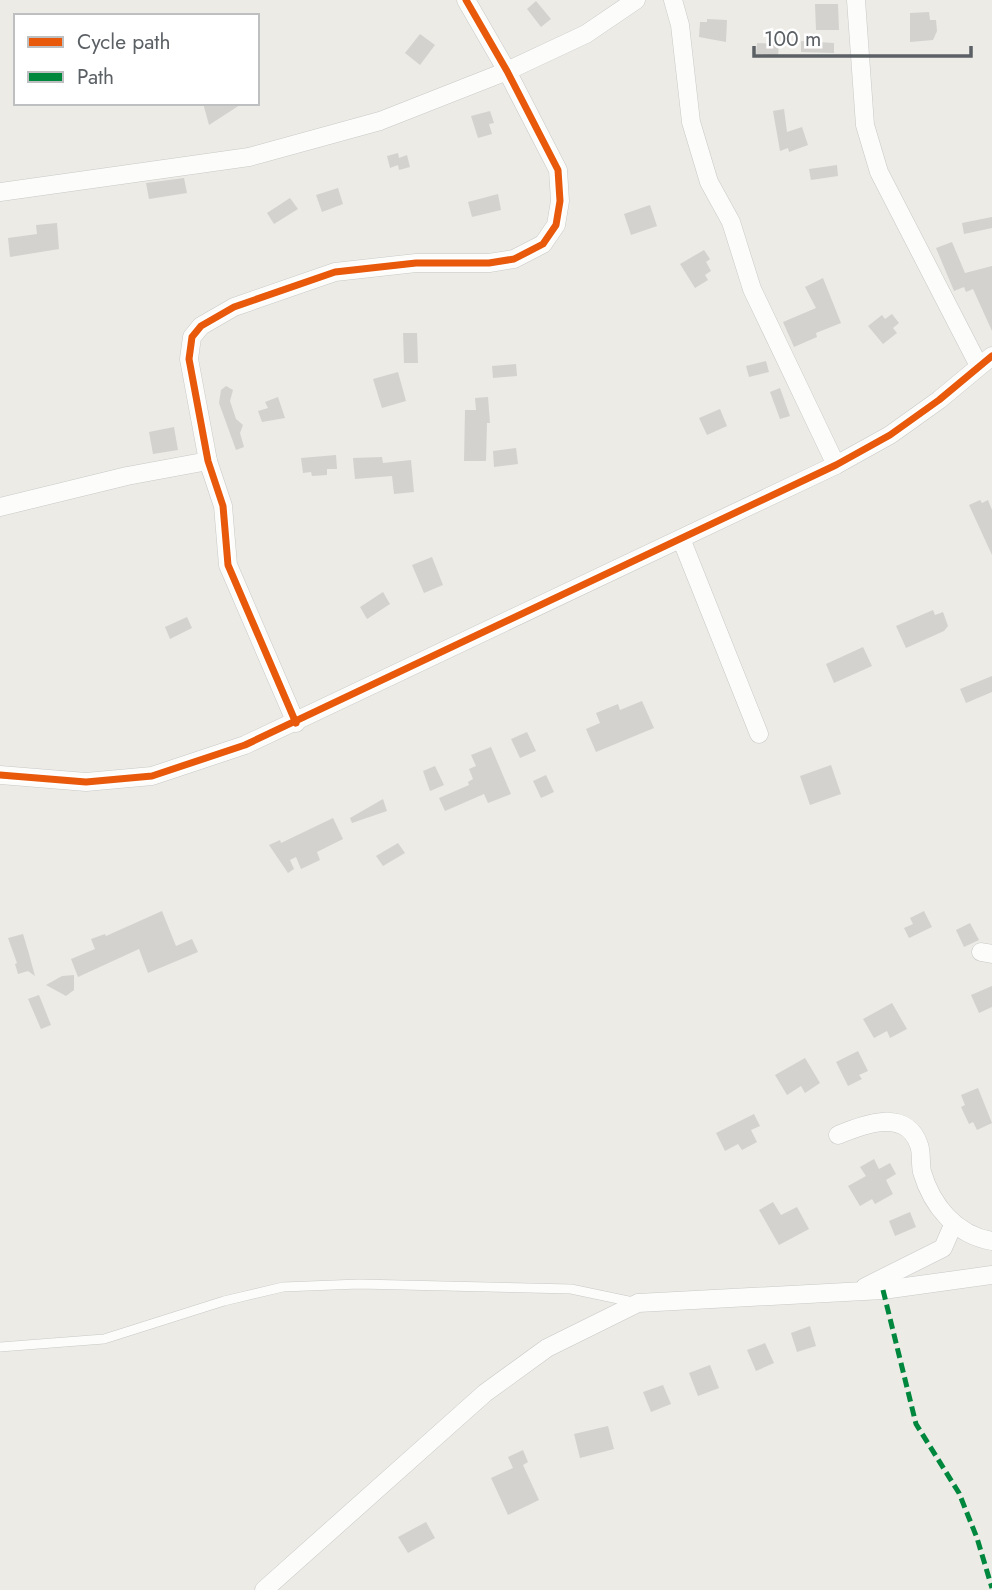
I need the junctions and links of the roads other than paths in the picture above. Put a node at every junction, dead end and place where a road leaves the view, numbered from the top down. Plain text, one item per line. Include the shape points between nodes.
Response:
1 (466, 0) edge
2 (636, 0) edge
3 (673, 0) edge
4 (856, 0) edge
5 (507, 71) junction
6 (0, 192) edge
7 (986, 361) edge
8 (208, 461) junction
9 (836, 465) junction
10 (0, 507) edge
11 (682, 541) junction
12 (296, 723) junction
13 (759, 734) dead end
14 (0, 775) edge
15 (838, 1135) dead end
16 (953, 1225) junction
17 (992, 1241) edge
18 (992, 1275) edge
19 (855, 1292) junction
20 (638, 1303) junction
21 (0, 1347) edge
22 (264, 1590) edge

1 - 5 street
2 - 5 street via 586,34
3 - 9 street via 691,122 709,182 731,222 752,289
4 - 7 street via 864,125 879,172
5 - 6 street via 380,121 249,157
5 - 8 street via 558,170 556,225 543,244 514,259 489,263 416,263 335,272 234,307 201,326 192,337 189,359
7 - 9 street via 890,435
8 - 10 street
8 - 12 street via 223,506 228,565
9 - 11 street
11 - 12 street
11 - 13 street
12 - 14 street via 245,746 152,776 86,782
15 - 16 street via 886,1121 912,1134 919,1145 923,1175
16 - 17 street
16 - 19 street via 943,1248
18 - 19 street
19 - 20 street
20 - 21 lane via 571,1289 359,1284 283,1287 104,1339
20 - 22 street via 547,1348 485,1393

